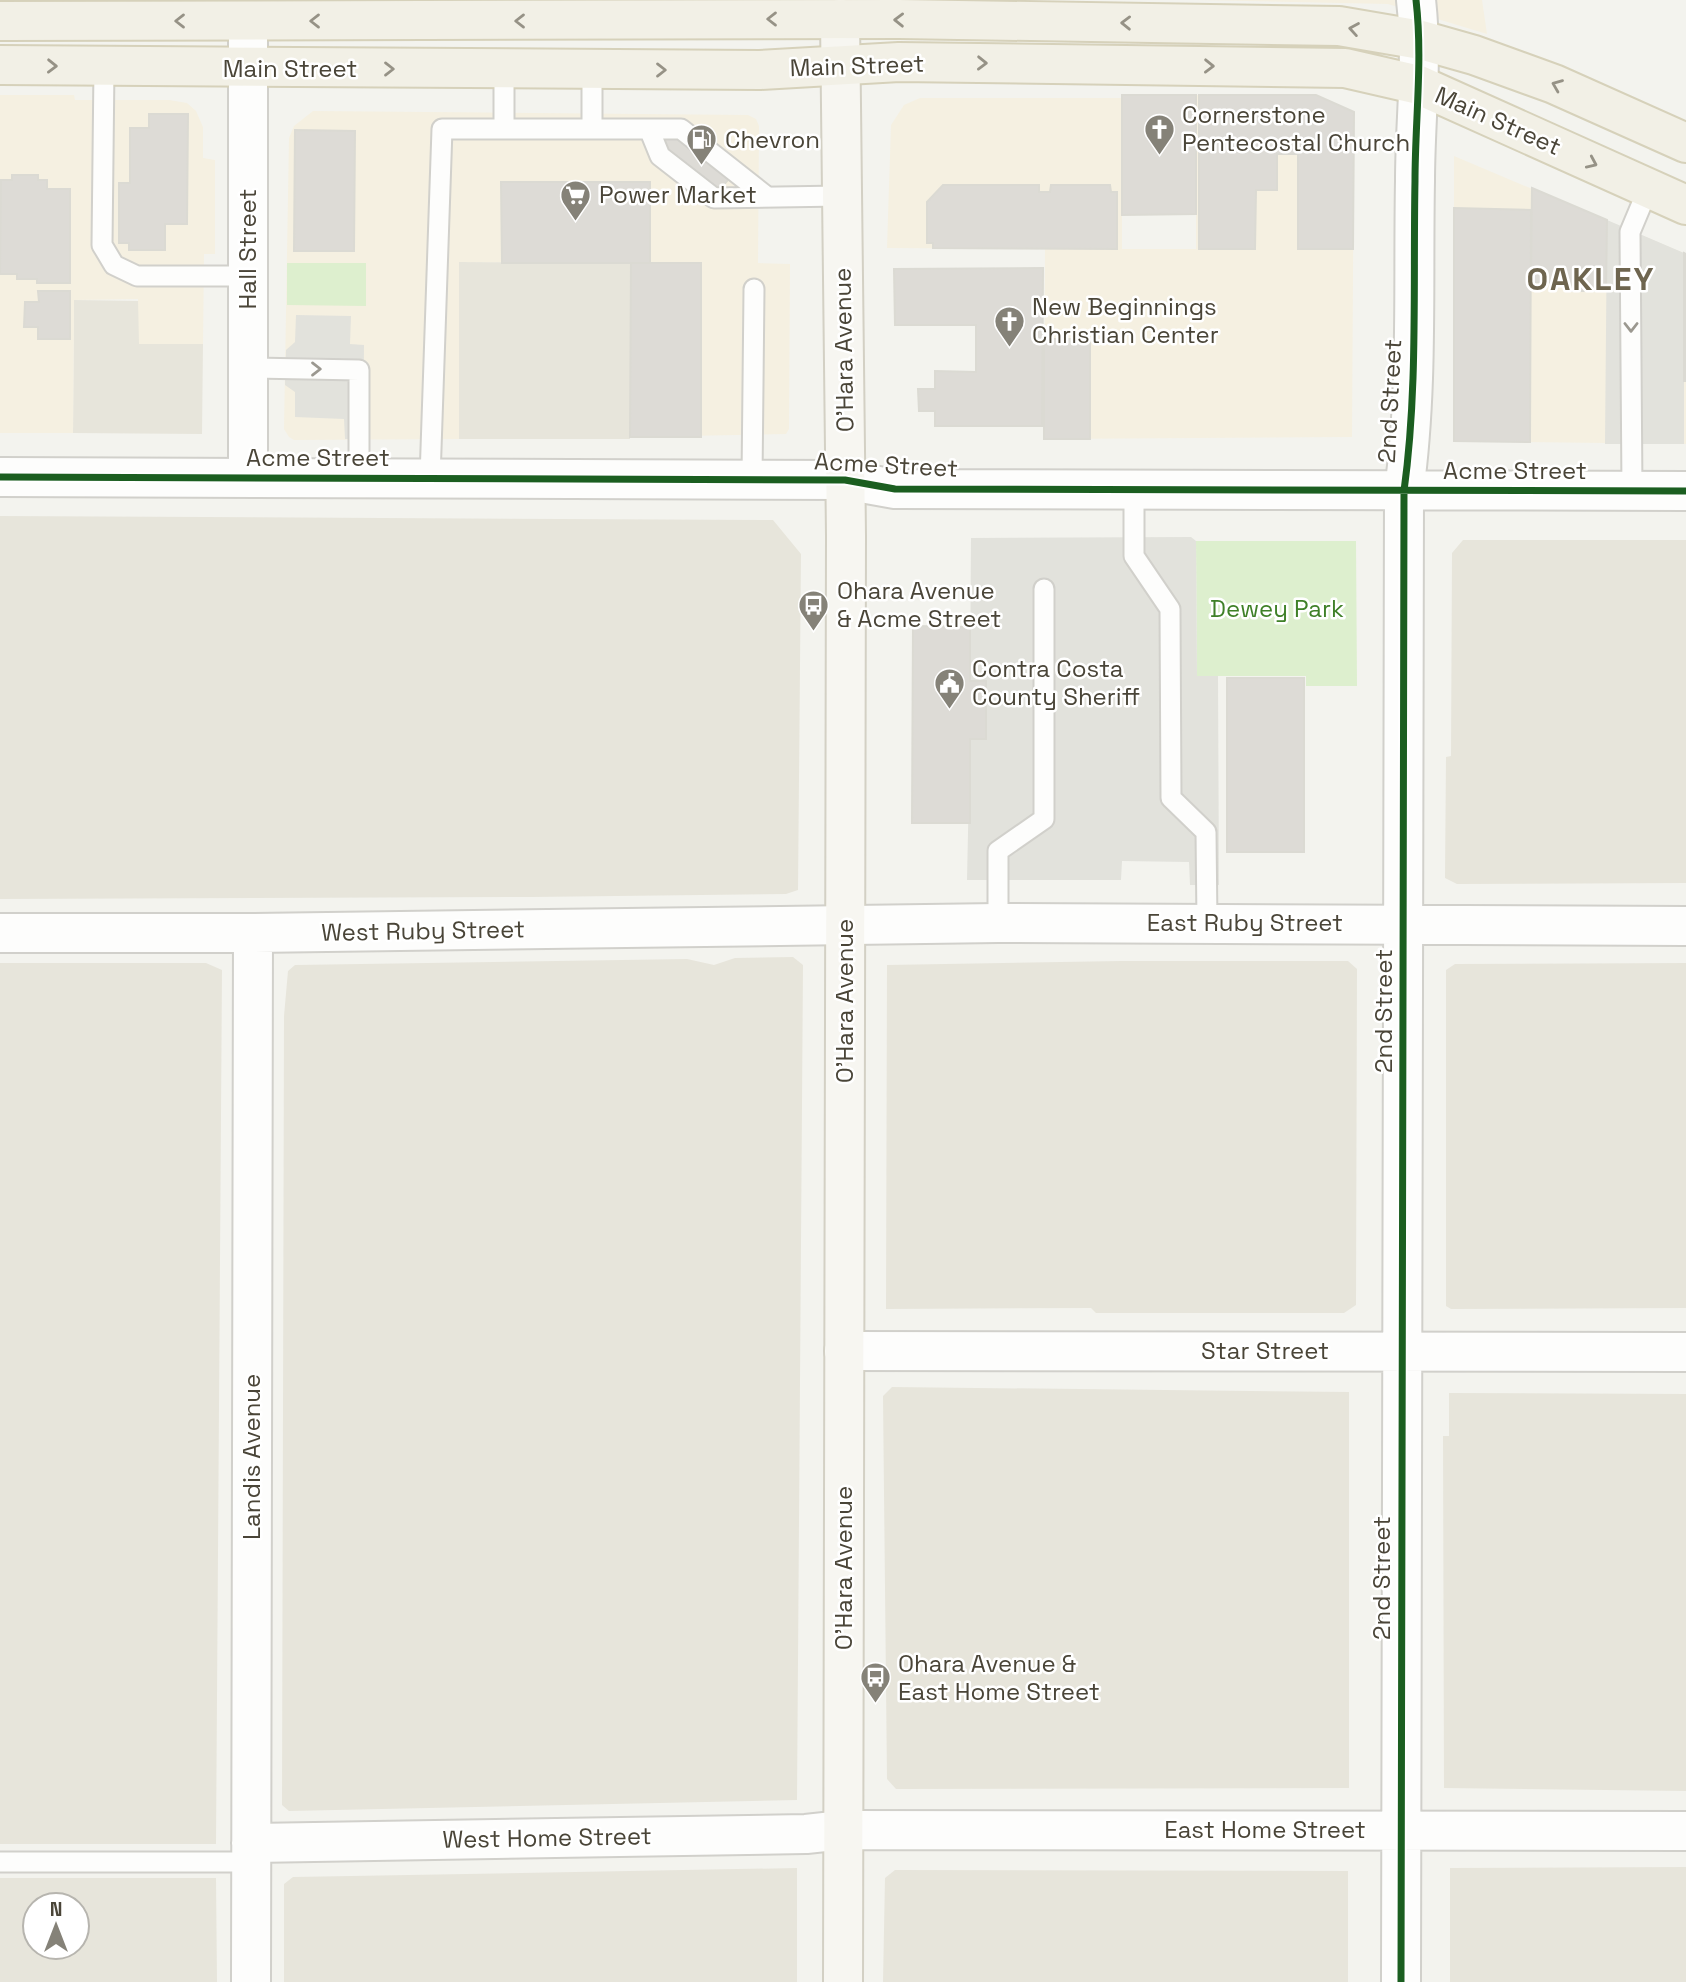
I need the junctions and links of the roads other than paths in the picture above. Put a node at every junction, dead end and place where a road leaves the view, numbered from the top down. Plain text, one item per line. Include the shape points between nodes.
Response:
1 (1416, 0) edge
2 (842, 6) edge
3 (565, 10) edge
4 (408, 11) edge
5 (0, 21) edge
6 (248, 21) junction
7 (1421, 40) junction
8 (0, 65) edge
9 (840, 65) junction
10 (104, 67) junction
11 (248, 68) junction
12 (504, 70) junction
13 (592, 70) junction
14 (1419, 85) junction
15 (504, 129) junction
16 (592, 129) junction
17 (649, 129) junction
18 (1686, 144) edge
19 (1648, 188) junction
20 (766, 196) junction
21 (841, 196) junction
22 (1686, 205) edge
23 (248, 276) junction
24 (754, 289) dead end
25 (248, 368) junction
26 (0, 477) edge
27 (248, 477) junction
28 (359, 477) junction
29 (430, 478) junction
30 (752, 479) junction
31 (845, 480) junction
32 (1134, 490) junction
33 (1632, 490) junction
34 (1404, 491) junction
35 (1686, 491) edge
36 (1044, 589) dead end
37 (998, 923) junction
38 (1207, 923) junction
39 (1404, 923) junction
40 (845, 925) junction
41 (1686, 926) edge
42 (0, 933) edge
43 (253, 933) junction
44 (844, 1351) junction
45 (1401, 1351) junction
46 (1686, 1352) edge
47 (844, 1830) junction
48 (1401, 1831) junction
49 (1686, 1831) edge
50 (251, 1852) junction
51 (0, 1862) edge
52 (251, 1982) edge
53 (843, 1982) edge
54 (1401, 1982) edge

1 - 7 street, 2nd Street
2 -> 3 main road, Main Street
7 -> 2 main road, Main Street via 1339,26
2 - 9 main road, O'Hara Avenue
3 -> 4 main road, Main Street
4 -> 6 main road, Main Street
6 -> 5 main road, Main Street
6 - 11 street, Hall Street
7 - 14 street, 2nd Street
18 -> 7 main road, Main Street via 1554,84
8 -> 10 main road, Main Street
13 -> 9 main road, Main Street
9 -> 14 main road, Main Street via 1345,68
9 - 21 main road, O'Hara Avenue
10 - 11 main road, Main Street
10 - 23 lane via 102,245 114,265 137,276
11 -> 12 main road, Main Street
11 - 23 street, Hall Street
12 - 13 main road, Main Street
12 - 15 lane
13 - 16 lane
14 -> 19 main road, Main Street
14 - 34 street, 2nd Street via 1412,439
15 - 16 lane
15 - 29 lane via 442,129
16 - 17 lane
17 - 20 lane via 681,129
17 - 20 lane via 660,156 714,198
19 - 22 main road, Main Street
19 -> 33 lane via 1630,232
20 - 21 lane
21 - 31 main road, O'Hara Avenue
23 - 25 street, Hall Street
24 - 30 lane
25 - 27 street, Hall Street
25 -> 28 lane via 359,370
26 - 27 street, Acme Street
27 - 28 street, Acme Street
28 - 29 street, Acme Street
29 - 30 street, Acme Street
30 - 31 street, Acme Street
31 - 32 street, Acme Street via 895,489
31 - 40 main road, O'Hara Avenue
32 - 34 street, Acme Street
32 - 38 lane via 1134,556 1170,609 1171,798 1206,832
33 - 34 street, Acme Street
33 - 35 street, Acme Street
34 - 39 street, 2nd Street
36 - 37 lane via 1044,819 998,850
37 - 38 street, East Ruby Street
37 - 40 street, East Ruby Street
38 - 39 street, East Ruby Street
39 - 41 street, East Ruby Street
39 - 45 street, 2nd Street
40 - 43 street, West Ruby Street
40 - 44 main road, O'Hara Avenue
42 - 43 street, West Ruby Street
43 - 50 street, Landis Avenue
44 - 45 street, Star Street
44 - 47 main road, O'Hara Avenue
45 - 46 street, Star Street
45 - 48 street, 2nd Street
47 - 48 street, East Home Street
47 - 50 street, West Home Street
47 - 53 main road, O'Hara Avenue
48 - 49 street, East Home Street
48 - 54 street, 2nd Street
50 - 51 lane
50 - 52 street, Landis Avenue

